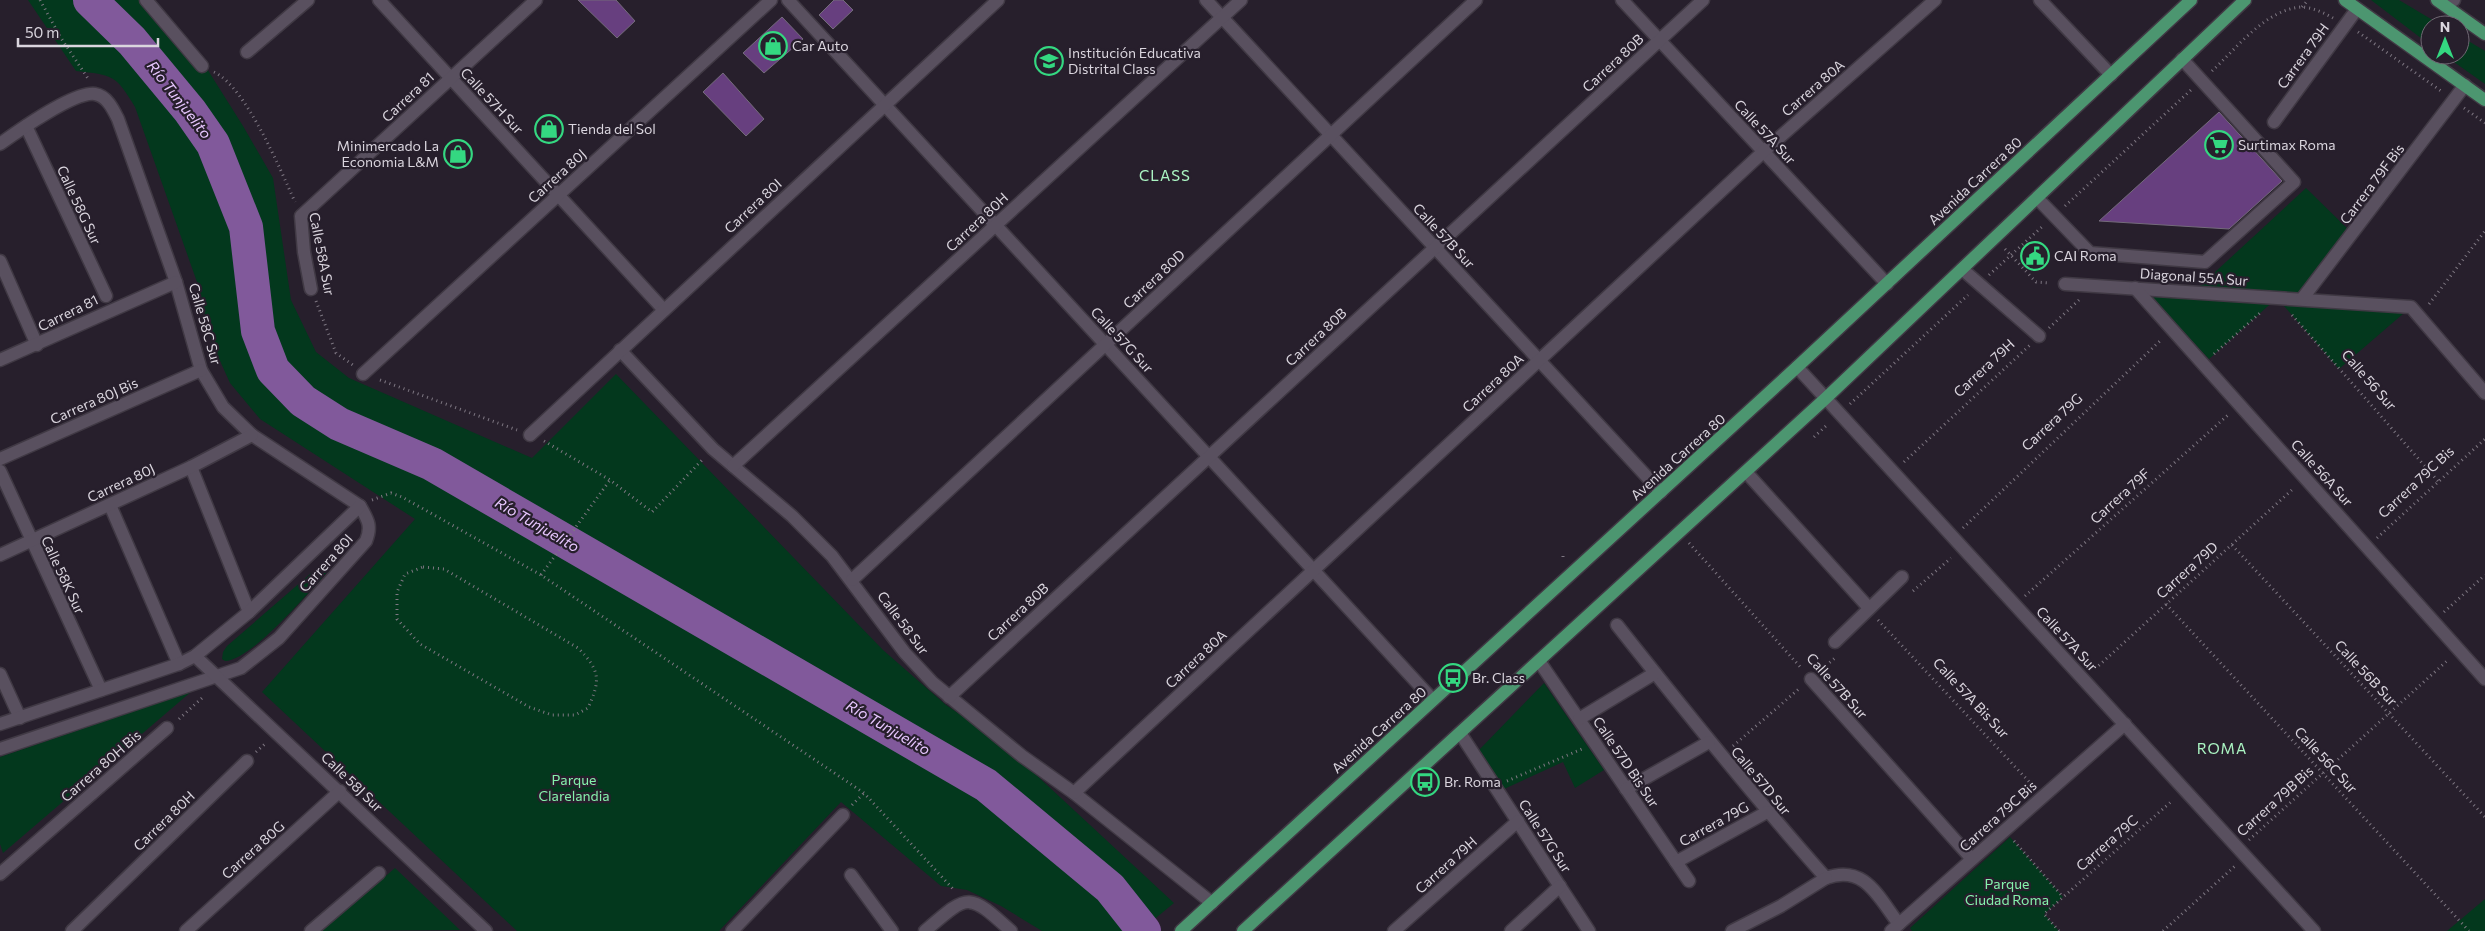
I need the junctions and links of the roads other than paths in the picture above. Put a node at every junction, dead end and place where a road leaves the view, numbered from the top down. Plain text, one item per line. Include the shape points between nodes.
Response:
1 (146, 0) edge
2 (308, 0) edge
3 (379, 0) edge
4 (536, 0) edge
5 (771, 0) edge
6 (788, 0) edge
7 (998, 0) edge
8 (1206, 0) edge
9 (1241, 0) edge
10 (1476, 0) edge
11 (1622, 0) edge
12 (1703, 0) edge
13 (1935, 0) edge
14 (2040, 0) edge
15 (2191, 0) edge
16 (2245, 0) edge
17 (2446, 2) edge
18 (2348, 3) edge
19 (1222, 18) junction
20 (2485, 34) edge
21 (1660, 40) junction
22 (247, 52) dead end
23 (2182, 59) junction
24 (202, 66) road end
25 (2111, 75) junction
26 (451, 78) junction
27 (2464, 85) junction
28 (2485, 100) edge
29 (885, 105) junction
30 (2274, 122) dead end
31 (26, 126) junction
32 (1331, 135) junction
33 (0, 144) edge
34 (1763, 152) junction
35 (558, 195) junction
36 (2036, 198) junction
37 (301, 216) joint
38 (996, 225) junction
39 (1435, 248) junction
40 (0, 261) edge
41 (1962, 268) junction
42 (176, 282) junction
43 (1887, 284) junction
44 (2065, 284) road end
45 (2135, 288) junction
46 (311, 289) road end
47 (106, 296) dead end
48 (2302, 299) junction
49 (664, 310) junction
50 (2039, 336) road end
51 (1106, 344) junction
52 (37, 345) junction
53 (620, 350) junction
54 (0, 360) edge
55 (1540, 360) junction
56 (1797, 368) junction
57 (201, 370) junction
58 (363, 374) road end
59 (2485, 393) edge
60 (1826, 398) junction
61 (252, 435) junction
62 (530, 435) road end
63 (1209, 456) junction
64 (0, 459) edge
65 (733, 466) junction
66 (191, 467) junction
67 (0, 471) edge
68 (1746, 472) junction
69 (1661, 492) junction
70 (110, 505) junction
71 (360, 506) junction
72 (31, 541) junction
73 (0, 555) edge
74 (1314, 570) junction
75 (1902, 577) dead end
76 (852, 580) junction
77 (1869, 608) junction
78 (249, 612) junction
79 (1617, 625) dead end
80 (1835, 642) dead end
81 (196, 656) junction
82 (1539, 661) junction
83 (179, 664) junction
84 (1655, 673) junction
85 (0, 674) edge
86 (219, 679) junction
87 (1811, 679) road end
88 (2485, 679) edge
89 (101, 690) junction
90 (949, 697) junction
91 (1433, 700) junction
92 (20, 718) junction
93 (1579, 719) junction
94 (0, 724) edge
95 (2124, 724) junction
96 (168, 728) road end
97 (1460, 733) junction
98 (1709, 742) junction
99 (0, 749) edge
100 (247, 761) road end
101 (1626, 789) junction
102 (340, 792) junction
103 (1074, 793) junction
104 (1767, 812) junction
105 (843, 815) dead end
106 (1518, 821) junction
107 (1972, 859) junction
108 (1676, 862) junction
109 (379, 873) dead end
110 (0, 874) edge
111 (851, 875) dead end
112 (1826, 878) junction
113 (1689, 881) dead end
114 (1560, 886) junction
115 (1212, 903) junction
116 (1184, 928) edge
117 (1895, 928) edge
118 (72, 931) edge
119 (186, 931) edge
120 (311, 931) edge
121 (486, 931) edge
122 (732, 931) edge
123 (892, 931) edge
124 (925, 931) edge
125 (1011, 931) edge
126 (1243, 931) edge
127 (1394, 931) edge
128 (1511, 931) edge
129 (1589, 931) edge
130 (1732, 931) edge
131 (2314, 931) edge

1 - 24 street
2 - 22 street
3 - 26 street, Calle 57H Sur
4 - 26 street, Carrera 81
5 - 35 street, Carrera 80J
6 - 29 street, Calle 57G Sur
7 - 29 street, Carrera 80I
8 - 19 street, Calle 57B Sur
9 - 19 street, Carrera 80H
10 - 32 street, Carrera 80D
11 - 21 street, Calle 57A Sur
12 - 21 street, Carrera 80B
13 - 34 street, Carrera 80A
14 - 25 street
15 - 25 main road, Avenida Carrera 80
16 - 23 main road
17 - 20 main road
18 - 27 main road
18 - 30 street, Carrera 79H via 2345,24
19 - 32 street, Calle 57B Sur
19 - 38 street, Carrera 80H
21 - 34 street, Calle 57A Sur
21 - 39 street, Carrera 80B
23 - 36 main road
23 - 36 street via 2294,182 2205,262 2090,253
25 - 43 main road, Avenida Carrera 80
26 - 35 street, Calle 57H Sur
26 - 37 street, Carrera 81
27 - 28 main road
27 - 48 street, Carrera 79F Bis
29 - 38 street, Calle 57G Sur
29 - 49 street, Carrera 80I
31 - 33 street
31 - 42 street, Calle 58C Sur via 80,95 96,94 110,103
31 - 47 street, Calle 58G Sur
32 - 39 street, Calle 57B Sur
32 - 51 street, Carrera 80D
34 - 43 street, Calle 57A Sur
34 - 55 street, Carrera 80A
35 - 49 street, Calle 57H Sur
35 - 58 street, Carrera 80J
36 - 41 main road
37 - 46 street, Calle 58A Sur
38 - 51 street, Calle 57G Sur
38 - 65 street, Carrera 80H
39 - 55 street, Calle 57B Sur
39 - 63 street, Carrera 80B
40 - 52 street
41 - 50 street
41 - 60 main road
42 - 52 street, Carrera 81 via 112,308
42 - 57 street, Calle 58C Sur
43 - 56 main road, Avenida Carrera 80
44 - 45 street, Diagonal 55A Sur
45 - 48 street, Diagonal 55A Sur
45 - 88 street, Calle 56A Sur
48 - 59 street, Diagonal 55A Sur via 2415,312
49 - 53 street, Carrera 80I
51 - 63 street, Calle 57G Sur
51 - 76 street, Carrera 80D
52 - 54 street, Carrera 81
53 - 62 street, Carrera 80I
53 - 65 street, Calle 58 Sur
55 - 69 street, Calle 57B Sur
55 - 74 street, Carrera 80A
56 - 60 street, Calle 57A Sur
56 - 69 main road, Avenida Carrera 80
57 - 61 street, Calle 58C Sur via 222,407
57 - 64 street, Carrera 80J Bis
60 - 68 main road
60 - 95 street, Calle 57A Sur
61 - 66 street, Carrera 80J
61 - 71 street, Calle 58C Sur
63 - 74 street, Calle 57G Sur
63 - 90 street, Carrera 80B
65 - 76 street, Calle 58 Sur via 792,516
66 - 70 street, Carrera 80J
66 - 78 street
67 - 72 street, Calle 58K Sur
68 - 77 street
68 - 82 main road
69 - 91 main road, Avenida Carrera 80
70 - 72 street, Carrera 80J
70 - 83 street
71 - 78 street, Carrera 80I
71 - 86 street, Carrera 80I via 369,522 366,541 265,651
72 - 73 street, Carrera 80J
72 - 89 street, Calle 58K Sur
74 - 91 street, Calle 57G Sur
74 - 103 street, Carrera 80A
75 - 77 street
76 - 90 street, Calle 58 Sur via 905,653
77 - 80 street
78 - 81 street, Carrera 80I
79 - 84 street, Calle 57D Sur
81 - 83 street, Carrera 80I
81 - 86 street, Calle 58J Sur
82 - 93 street, Calle 57D Bis Sur
82 - 97 main road
83 - 89 street, Carrera 80I
84 - 93 street
84 - 98 street, Calle 57D Sur
85 - 92 street
86 - 99 street, Carrera 80I
86 - 102 street, Calle 58J Sur
87 - 107 street, Calle 57B Sur
89 - 92 street, Carrera 80I
90 - 103 street, Calle 58 Sur
91 - 115 main road, Avenida Carrera 80
92 - 94 street, Carrera 80I
93 - 101 street, Calle 57D Bis Sur
95 - 107 street, Carrera 79C Bis
95 - 131 street, Calle 57A Sur
96 - 110 street, Carrera 80H Bis
97 - 106 street, Calle 57G Sur
97 - 126 main road
98 - 101 street
98 - 104 street, Calle 57D Sur
100 - 118 street, Carrera 80H
101 - 108 street, Calle 57D Bis Sur
102 - 119 street, Carrera 80G
102 - 121 street, Calle 58J Sur
103 - 115 street, Calle 58 Sur
104 - 108 street, Carrera 79G
104 - 112 street, Calle 57D Sur
105 - 122 street
106 - 114 street, Calle 57G Sur
106 - 127 street, Carrera 79H
107 - 117 street, Carrera 79C Bis
108 - 113 street, Calle 57D Bis Sur
109 - 120 street
111 - 123 street
112 - 117 street via 1851,873 1861,877
112 - 130 street
114 - 128 street
114 - 129 street, Calle 57G Sur
115 - 116 main road, Avenida Carrera 80
124 - 125 street via 957,905 966,902 982,905

